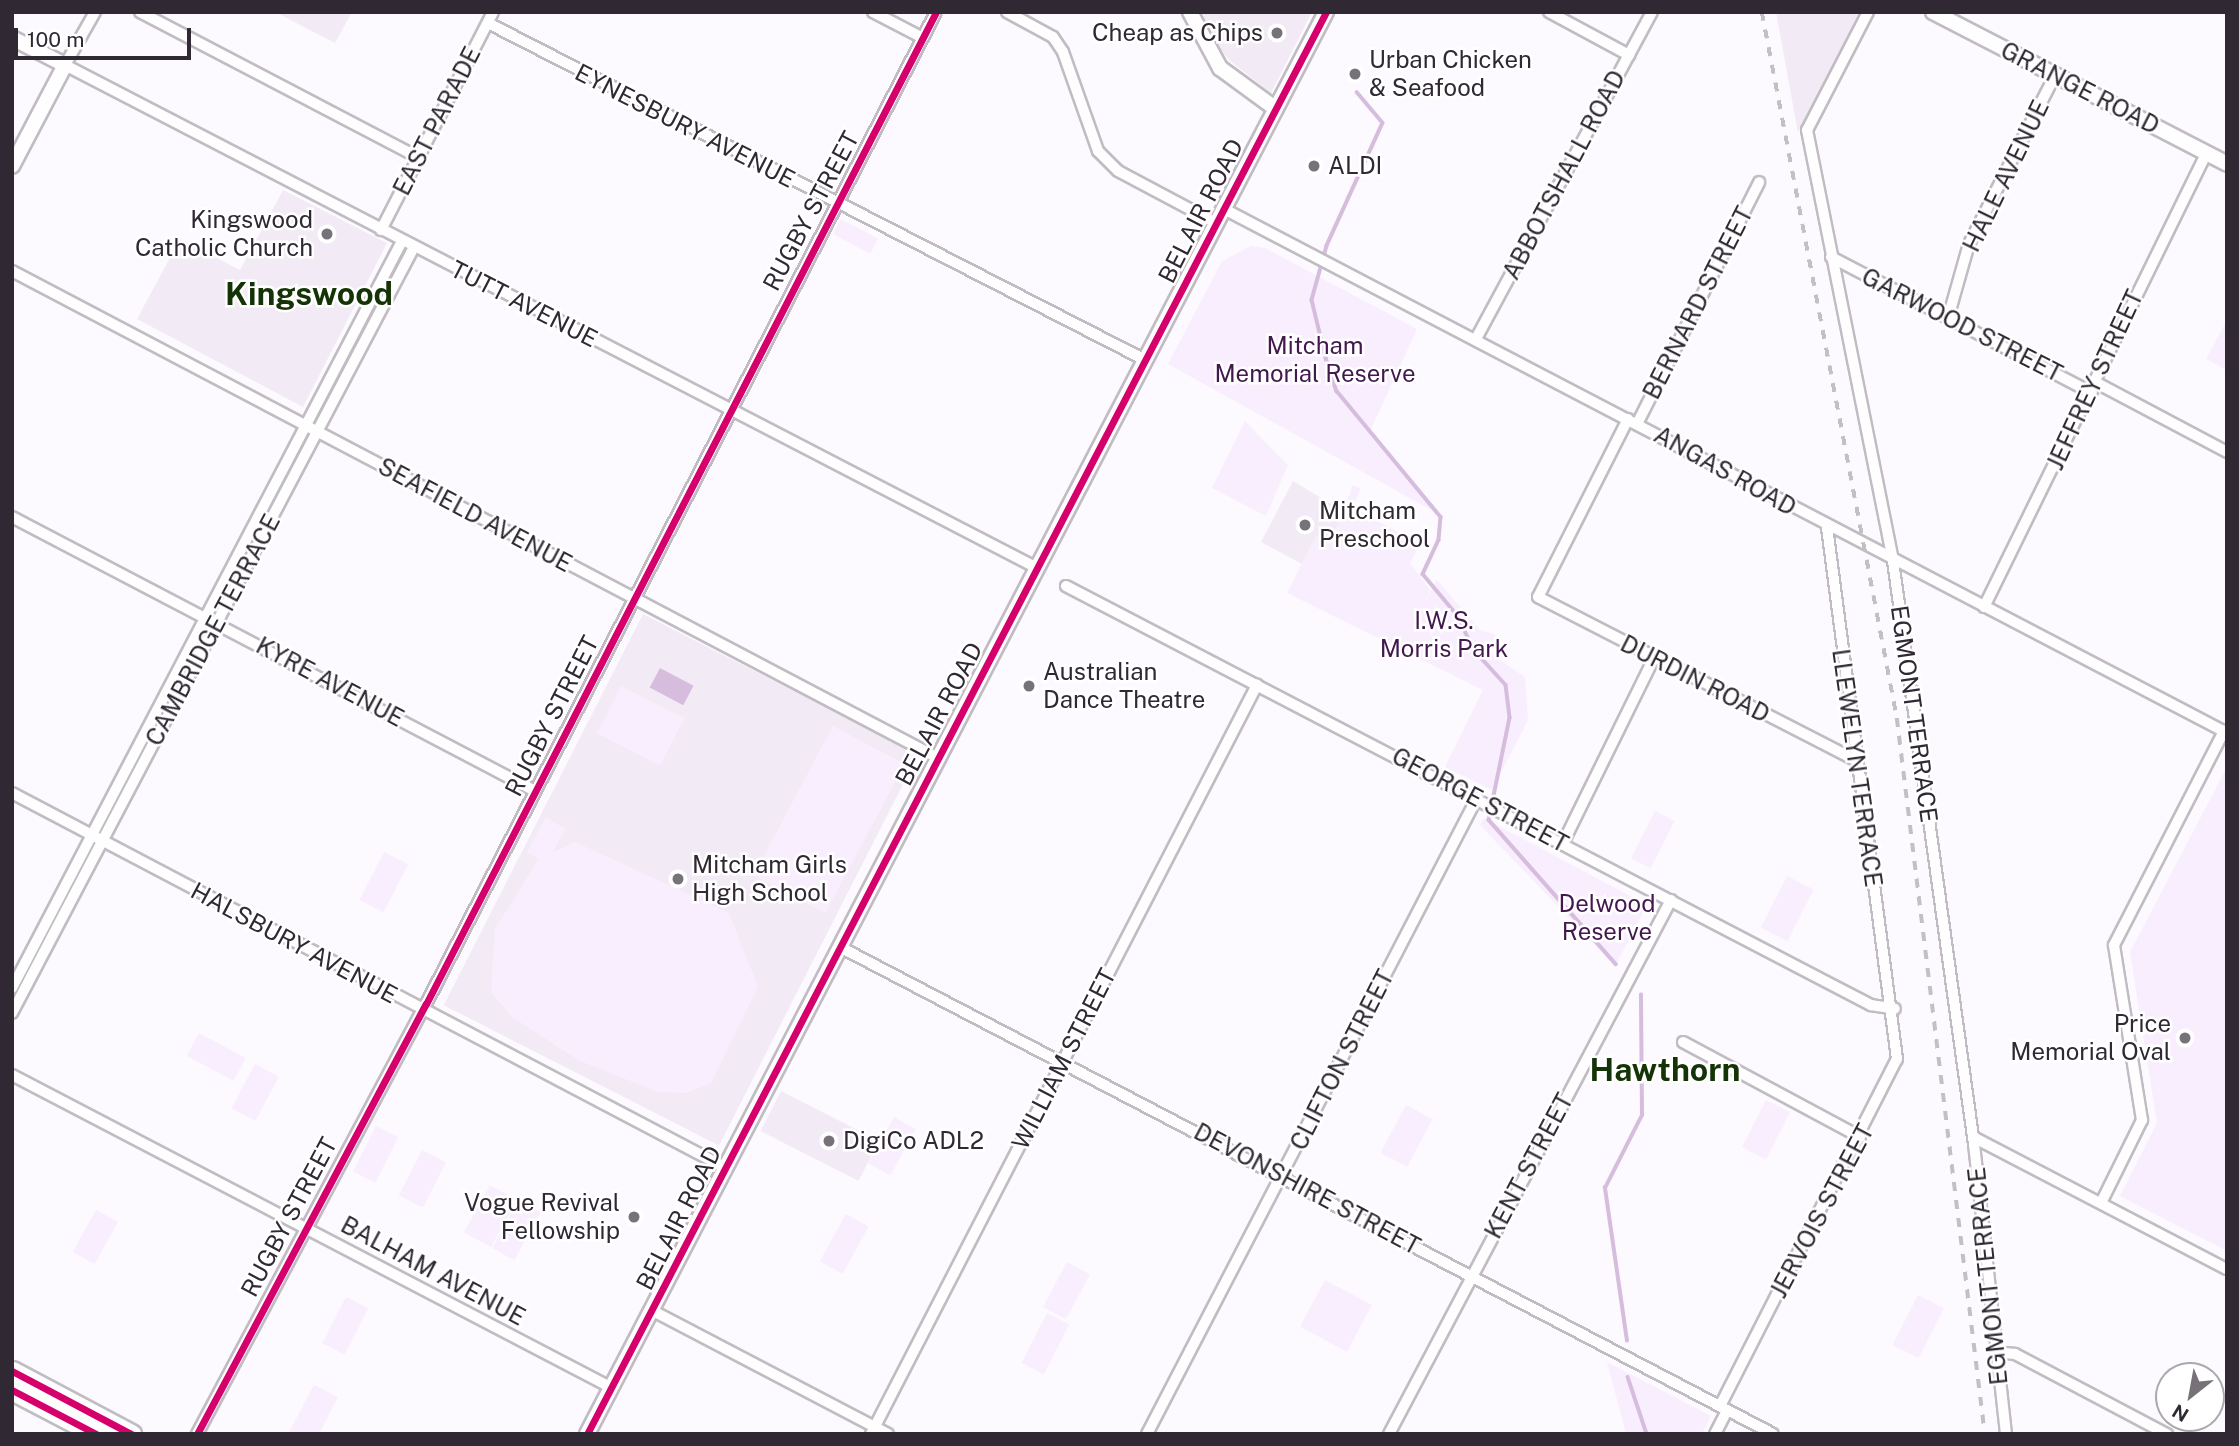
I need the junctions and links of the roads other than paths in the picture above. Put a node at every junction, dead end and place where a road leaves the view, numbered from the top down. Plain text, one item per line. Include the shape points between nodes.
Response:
1 (95, 12) edge
2 (140, 12) edge
3 (493, 12) edge
4 (873, 12) edge
5 (936, 12) edge
6 (1007, 12) edge
7 (1190, 12) edge
8 (1326, 12) edge
9 (1549, 12) edge
10 (1652, 12) edge
11 (1868, 12) edge
12 (1933, 12) edge
13 (488, 23) junction
14 (12, 38) edge
15 (923, 38) junction
16 (1629, 55) junction
17 (65, 65) junction
18 (2055, 75) junction
19 (1276, 109) junction
20 (2206, 154) junction
21 (419, 158) junction
22 (2227, 164) edge
23 (12, 166) edge
24 (1759, 182) dead end
25 (836, 204) junction
26 (1224, 209) junction
27 (1216, 223) junction
28 (381, 230) junction
29 (402, 241) junction
30 (414, 247) junction
31 (1831, 257) junction
32 (12, 271) edge
33 (388, 281) junction
34 (1948, 318) junction
35 (352, 337) junction
36 (1477, 337) junction
37 (363, 342) junction
38 (1145, 360) junction
39 (2093, 387) junction
40 (728, 410) junction
41 (1632, 421) junction
42 (306, 425) junction
43 (317, 431) junction
44 (2227, 452) edge
45 (276, 483) junction
46 (287, 489) junction
47 (12, 517) edge
48 (1827, 527) junction
49 (252, 528) junction
50 (264, 533) junction
51 (235, 561) junction
52 (1892, 561) junction
53 (246, 567) junction
54 (1037, 568) junction
55 (1066, 586) dead end
56 (1538, 597) joint
57 (633, 598) junction
58 (1984, 607) junction
59 (206, 616) junction
60 (217, 622) junction
61 (1654, 658) junction
62 (1257, 685) junction
63 (169, 688) junction
64 (180, 694) junction
65 (2226, 732) edge
66 (140, 743) junction
67 (151, 748) junction
68 (938, 758) junction
69 (1853, 759) junction
70 (124, 773) junction
71 (135, 779) junction
72 (535, 791) junction
73 (12, 793) edge
74 (1478, 798) junction
75 (91, 834) junction
76 (103, 840) junction
77 (1563, 843) junction
78 (1671, 900) junction
79 (52, 911) junction
80 (63, 917) junction
81 (840, 947) junction
82 (39, 950) junction
83 (19, 984) edge
84 (1895, 1009) junction
85 (422, 1012) junction
86 (12, 1013) edge
87 (1683, 1042) dead end
88 (1062, 1061) junction
89 (12, 1075) edge
90 (1860, 1137) junction
91 (1973, 1137) junction
92 (726, 1168) junction
93 (1282, 1176) junction
94 (2101, 1203) junction
95 (305, 1225) junction
96 (2227, 1269) edge
97 (1472, 1274) junction
98 (653, 1311) junction
99 (1996, 1352) junction
100 (12, 1371) edge
101 (612, 1388) junction
102 (12, 1390) edge
103 (1724, 1408) junction
104 (873, 1430) edge
105 (96, 1434) edge
106 (131, 1434) edge
107 (197, 1434) edge
108 (587, 1434) edge
109 (888, 1434) edge
110 (1147, 1434) edge
111 (1390, 1434) edge
112 (1715, 1434) edge
113 (1773, 1434) edge
114 (2006, 1434) edge
115 (2167, 1434) edge

1 - 17 street
2 - 21 street
3 - 13 street, EAST PARADE
4 - 15 street
5 - 15 street, RUGBY STREET
6 - 27 street via 1053,37 1063,52 1098,151 1118,171
7 - 19 main road via 1220,68
8 - 19 main road, BELAIR ROAD
9 - 16 street
10 - 16 street, ABBOTSHALL ROAD
11 - 31 street, EGMONT TERRACE via 1807,130
12 - 18 main road, GRANGE ROAD
13 - 21 street, EAST PARADE
13 - 25 street, EYNESBURY AVENUE
14 - 17 main road, TUTT AVENUE
15 - 25 street, RUGBY STREET
16 - 36 street, ABBOTSHALL ROAD
17 - 23 main road
17 - 28 street, TUTT AVENUE
18 - 20 main road, GRANGE ROAD
18 - 34 street, HALE AVENUE via 1969,244
19 - 26 main road, BELAIR ROAD
20 - 22 main road, GRANGE ROAD
20 - 39 street, JEFFREY STREET
21 - 28 street, EAST PARADE
24 - 41 street, BERNARD STREET
25 - 38 street, EYNESBURY AVENUE
25 - 40 street, RUGBY STREET
26 - 27 main road, BELAIR ROAD
26 - 36 street, ANGAS ROAD
27 - 38 main road, BELAIR ROAD
28 - 29 street, TUTT AVENUE
29 - 30 street, TUTT AVENUE
29 - 33 street, CAMBRIDGE TERRACE
30 - 33 street, CAMBRIDGE TERRACE
30 - 40 street, TUTT AVENUE
31 - 34 street, GARWOOD STREET
31 - 52 street, EGMONT TERRACE
32 - 42 street, SEAFIELD AVENUE
33 - 35 street, CAMBRIDGE TERRACE
33 - 37 street, CAMBRIDGE TERRACE
34 - 39 street, GARWOOD STREET
35 - 37 street
35 - 42 street, CAMBRIDGE TERRACE
36 - 41 street, ANGAS ROAD
37 - 43 street, CAMBRIDGE TERRACE
38 - 54 main road, BELAIR ROAD
39 - 44 street, GARWOOD STREET
39 - 58 street, JEFFREY STREET
40 - 54 street, TUTT AVENUE
40 - 57 street, RUGBY STREET
41 - 48 street, ANGAS ROAD
41 - 56 street, BERNARD STREET
42 - 43 street, SEAFIELD AVENUE
42 - 45 street, CAMBRIDGE TERRACE
43 - 46 street, CAMBRIDGE TERRACE
43 - 57 street, SEAFIELD AVENUE
45 - 46 street
45 - 49 street, CAMBRIDGE TERRACE
46 - 50 street, CAMBRIDGE TERRACE
47 - 59 street, KYRE AVENUE
48 - 52 street, ANGAS ROAD
48 - 69 street, LLEWELYN TERRACE
49 - 50 street
49 - 51 street, CAMBRIDGE TERRACE
50 - 53 street, CAMBRIDGE TERRACE
51 - 53 street
51 - 59 street, CAMBRIDGE TERRACE
52 - 58 street, ANGAS ROAD
52 - 91 street, EGMONT TERRACE
53 - 60 street, CAMBRIDGE TERRACE
54 - 68 main road, BELAIR ROAD
55 - 62 street, GEORGE STREET
56 - 61 street, DURDIN ROAD
57 - 68 street, SEAFIELD AVENUE
57 - 72 street, RUGBY STREET
58 - 65 street, ANGAS ROAD
59 - 60 street, KYRE AVENUE
59 - 63 street, CAMBRIDGE TERRACE
60 - 64 street, CAMBRIDGE TERRACE
60 - 72 street, KYRE AVENUE
61 - 69 street, DURDIN ROAD
61 - 77 street
62 - 74 street, GEORGE STREET
62 - 88 street, WILLIAM STREET
63 - 64 street
63 - 66 street, CAMBRIDGE TERRACE
64 - 67 street, CAMBRIDGE TERRACE
65 - 94 street via 2114,945 2142,1121
66 - 67 street
66 - 70 street, CAMBRIDGE TERRACE
67 - 71 street, CAMBRIDGE TERRACE
68 - 81 main road, BELAIR ROAD
69 - 84 street, LLEWELYN TERRACE
70 - 71 street
70 - 75 street, CAMBRIDGE TERRACE
71 - 76 street, CAMBRIDGE TERRACE
72 - 85 street, RUGBY STREET
73 - 75 street, HALSBURY AVENUE
74 - 77 street, GEORGE STREET
74 - 93 street, CLIFTON STREET
75 - 76 street, HALSBURY AVENUE
75 - 79 street, CAMBRIDGE TERRACE
76 - 80 street, CAMBRIDGE TERRACE
76 - 85 street, HALSBURY AVENUE
77 - 78 street, GEORGE STREET
78 - 84 street, GEORGE STREET via 1871,1005
78 - 97 street, KENT STREET
79 - 80 street
79 - 82 street, CAMBRIDGE TERRACE
80 - 82 street, CAMBRIDGE TERRACE
81 - 88 street, DEVONSHIRE STREET
81 - 92 main road, BELAIR ROAD
82 - 83 street, CAMBRIDGE TERRACE
83 - 86 street, CAMBRIDGE TERRACE
84 - 90 street, JERVOIS STREET via 1895,1067
85 - 92 street, HALSBURY AVENUE
85 - 95 street, RUGBY STREET
87 - 90 street
88 - 93 street, DEVONSHIRE STREET
88 - 104 street, WILLIAM STREET
89 - 95 street, BALHAM AVENUE
90 - 103 street, JERVOIS STREET
91 - 94 street
91 - 99 street, EGMONT TERRACE
92 - 98 main road, BELAIR ROAD
93 - 97 street, DEVONSHIRE STREET
93 - 110 street, CLIFTON STREET
94 - 96 street
95 - 101 street, BALHAM AVENUE
95 - 107 street, RUGBY STREET
97 - 103 street, DEVONSHIRE STREET
97 - 111 street, KENT STREET
98 - 101 main road, BELAIR ROAD
98 - 104 street
99 - 114 street, EGMONT TERRACE
99 - 115 street via 2015,1354
100 - 106 highway
101 - 108 main road, BELAIR ROAD
102 - 105 highway
103 - 112 street, JERVOIS STREET
103 - 113 street, DEVONSHIRE STREET
104 - 109 street

